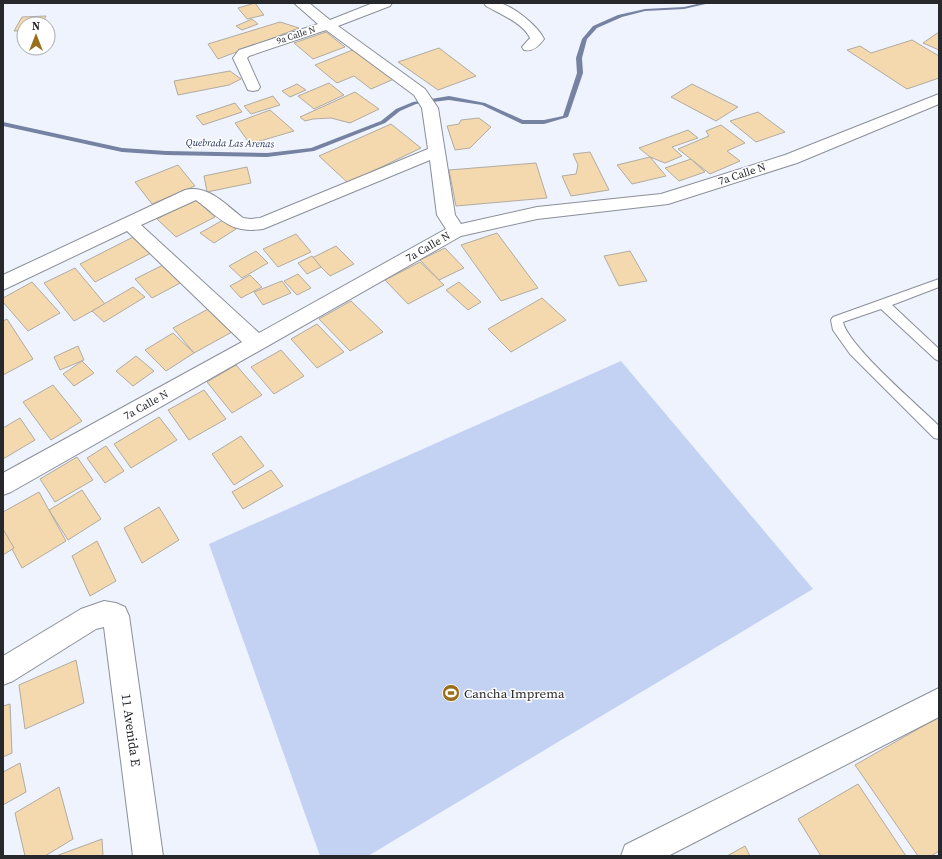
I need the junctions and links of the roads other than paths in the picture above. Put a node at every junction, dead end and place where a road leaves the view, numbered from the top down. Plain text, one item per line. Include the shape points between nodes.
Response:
1 (301, 3) edge
2 (385, 3) edge
3 (491, 3) edge
4 (328, 25) junction
5 (529, 47) dead end
6 (253, 87) dead end
7 (939, 98) edge
8 (436, 152) junction
9 (129, 223) junction
10 (456, 231) junction
11 (3, 283) edge
12 (934, 285) edge
13 (939, 294) edge
14 (883, 304) junction
15 (257, 344) junction
16 (939, 356) edge
17 (939, 434) edge
18 (3, 485) edge
19 (3, 671) edge
20 (939, 702) edge
21 (148, 856) edge
22 (636, 856) edge

1 - 4 street
2 - 4 street, 9a Calle N
3 - 5 street via 536,34 537,39
4 - 6 street, 9a Calle N via 244,54 240,58
4 - 8 street via 420,92 430,108
7 - 10 street, 7a Calle N via 791,159 662,200 536,213
8 - 9 street via 263,223 238,223 200,194 191,194
8 - 10 street via 446,215
9 - 11 street
9 - 15 street
10 - 15 street, 7a Calle N
12 - 13 lane
12 - 14 lane
14 - 16 lane
14 - 17 lane via 837,320 838,330 854,351
15 - 18 street, 7a Calle N
19 - 21 street, 11 Avenida E via 90,618 104,614 116,616
20 - 22 street

